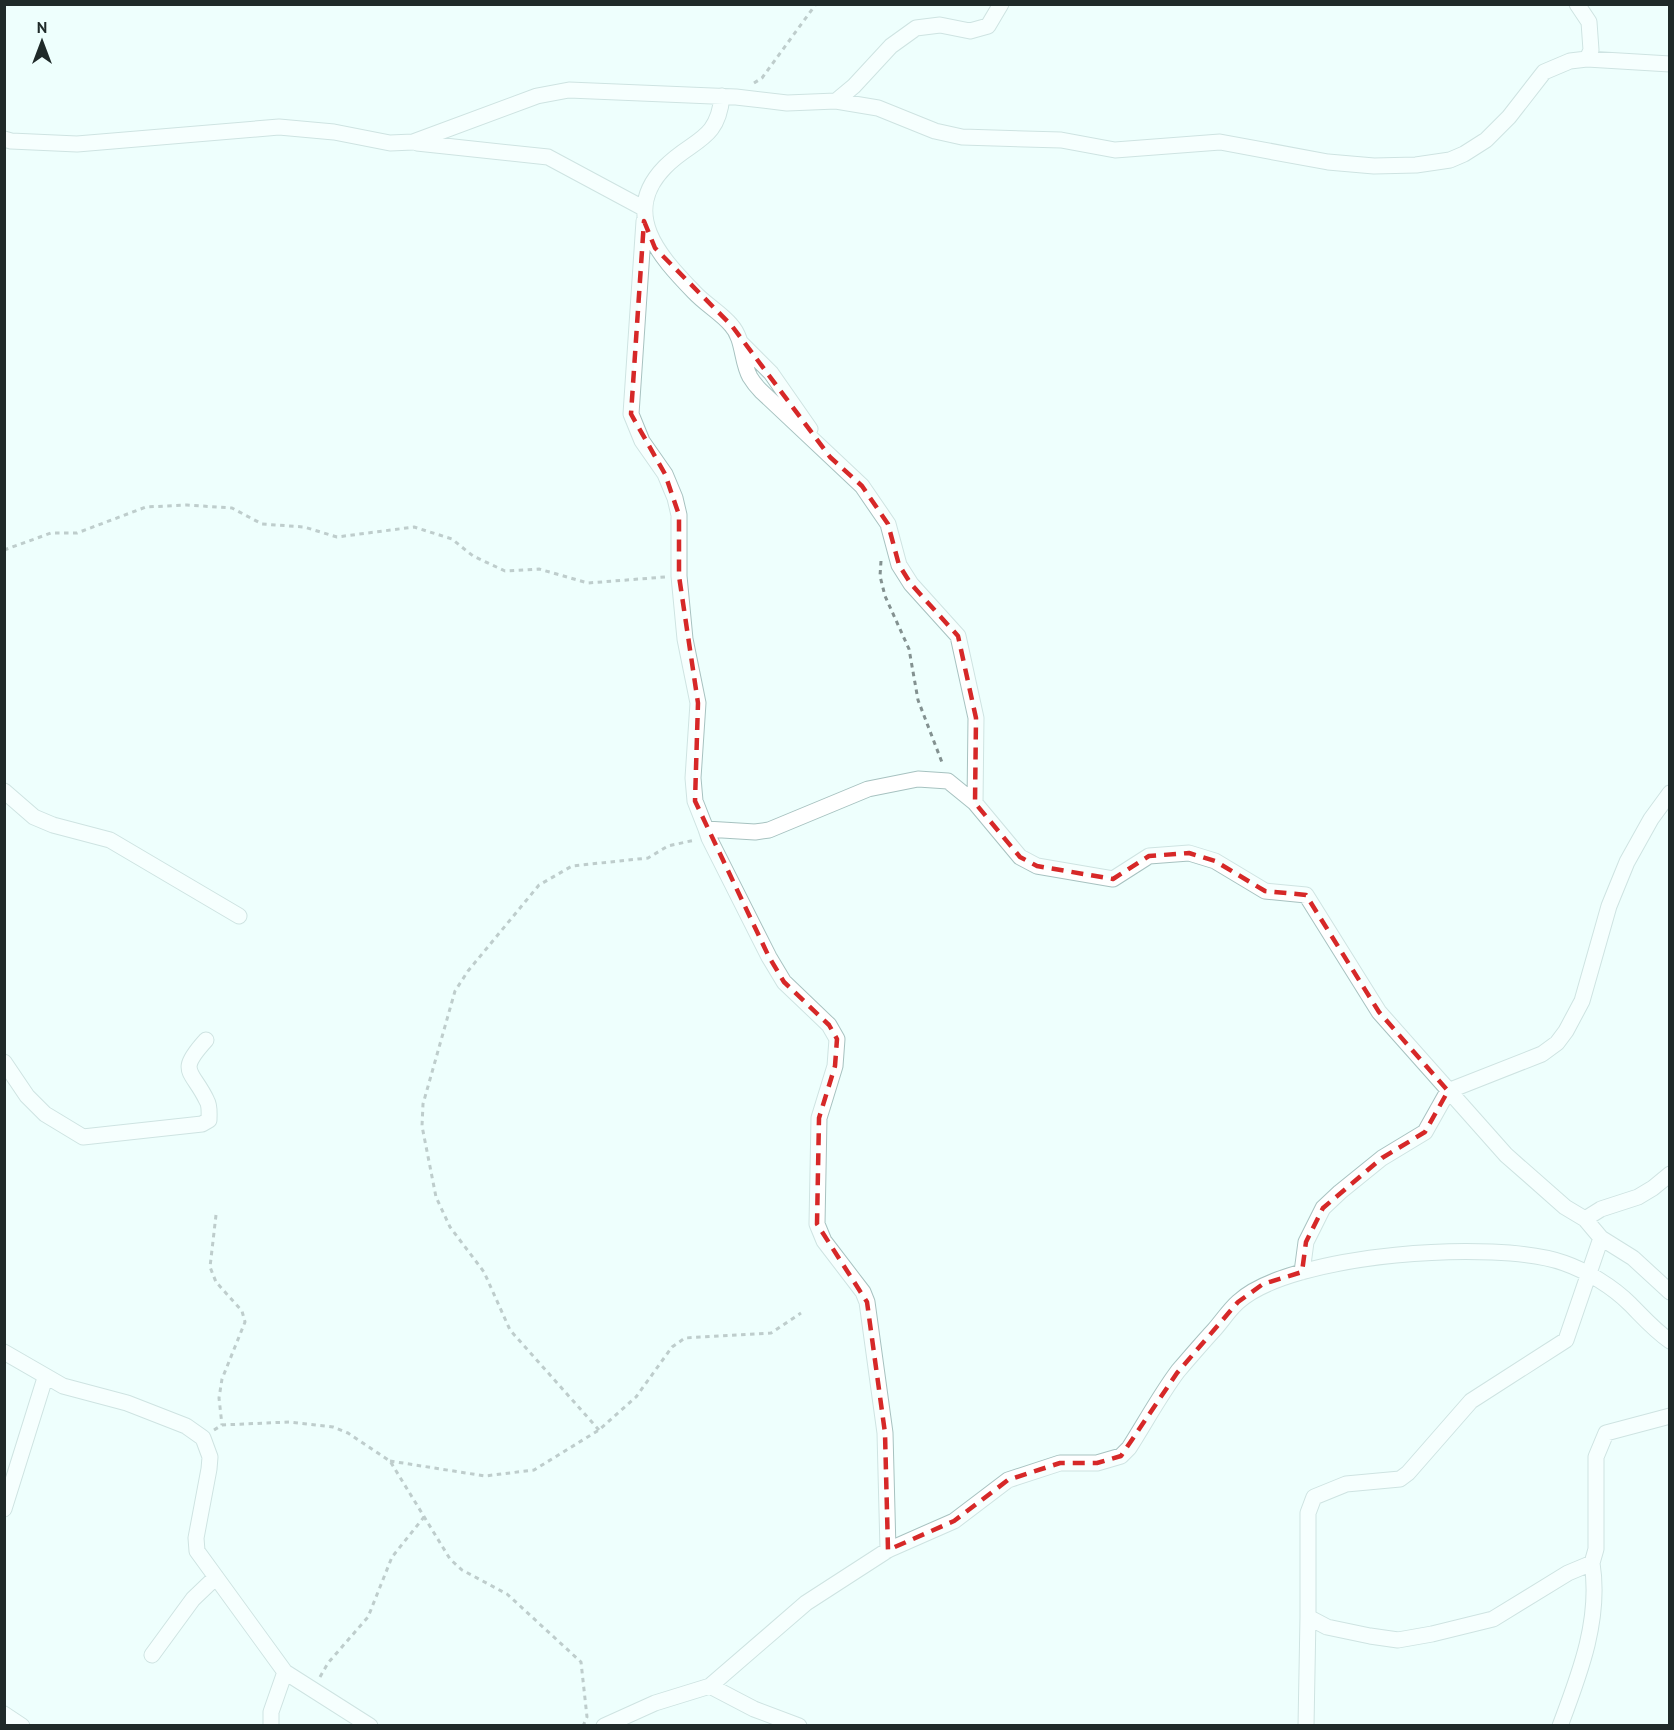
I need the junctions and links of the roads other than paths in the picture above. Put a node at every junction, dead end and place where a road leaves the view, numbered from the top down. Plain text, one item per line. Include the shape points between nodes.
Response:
1 (1001, 4) edge
2 (1577, 4) edge
3 (1587, 58) junction
4 (1670, 64) edge
5 (729, 96) junction
6 (837, 101) junction
7 (4, 139) edge
8 (413, 142) junction
9 (644, 215) junction
10 (4, 791) edge
11 (1670, 793) edge
12 (975, 803) junction
13 (708, 834) junction
14 (239, 916) dead end
15 (206, 1040) dead end
16 (4, 1062) edge
17 (1448, 1091) junction
18 (1670, 1174) edge
19 (1586, 1219) junction
20 (1602, 1238) junction
21 (1302, 1272) junction
22 (1590, 1275) junction
23 (1670, 1292) edge
24 (1670, 1341) edge
25 (4, 1352) edge
26 (45, 1378) junction
27 (1670, 1416) edge
28 (4, 1509) edge
29 (888, 1550) junction
30 (1592, 1563) junction
31 (216, 1577) junction
32 (1308, 1617) junction
33 (152, 1655) dead end
34 (285, 1672) junction
35 (710, 1686) junction
36 (4, 1714) edge
37 (22, 1725) edge
38 (271, 1725) edge
39 (369, 1725) edge
40 (604, 1725) edge
41 (799, 1725) edge
42 (1306, 1725) edge
43 (1560, 1725) edge

1 - 6 street via 988,26 970,31 940,25 916,28 891,46
2 - 3 street via 1589,22 1591,50
3 - 4 street
3 - 6 street via 1544,72 1509,117 1486,140 1464,154 1416,165 1328,162 1220,142 1115,150 1061,140 962,137 935,131 878,108
5 - 6 street via 786,103
5 - 8 street via 569,90 537,96
5 - 9 street via 711,132 665,166 652,183
7 - 8 street via 77,144 279,127 390,143
8 - 9 street via 548,157
9 - 12 street via 655,248 694,292 732,326 749,376 761,391 862,486 888,524 899,565 911,585 958,636 976,718
9 - 13 street via 631,414 642,441 665,474 679,515 679,576 698,703 695,801
10 - 14 street via 34,817 110,840
11 - 17 street via 1627,862 1609,906 1582,1001 1566,1031 1542,1054
12 - 13 street via 948,781 918,779 868,789 769,830
12 - 17 street via 1020,857 1037,866 1113,879 1149,856 1189,853 1215,861 1265,891 1306,895 1379,1012
13 - 29 street via 784,982 830,1025 837,1039 835,1066 819,1118 817,1224 824,1241 867,1302 885,1433
15 - 16 street via 192,1055 189,1066 190,1075 208,1103 209,1120 202,1124 83,1137 45,1114
17 - 19 street via 1506,1155 1565,1207
17 - 21 street via 1425,1132 1382,1158 1323,1209 1306,1242
18 - 19 street via 1638,1197 1601,1209
19 - 20 street
20 - 22 street
20 - 23 street via 1633,1258
21 - 22 street via 1386,1256 1455,1251 1527,1254 1565,1263
21 - 29 street via 1263,1284 1238,1302 1177,1372 1120,1456 1097,1463 1060,1463 1008,1480 954,1521
22 - 24 street via 1628,1302
22 - 32 street via 1566,1340 1471,1401 1408,1473 1400,1479 1347,1484 1314,1497 1308,1513
25 - 26 street
26 - 28 street
26 - 31 street via 127,1403 186,1426 203,1438 210,1456 196,1544
27 - 30 street via 1606,1433 1596,1457 1596,1549
29 - 35 street via 806,1604
30 - 32 street via 1568,1573 1493,1619 1432,1634 1398,1640 1327,1627
30 - 43 street via 1595,1581 1590,1638
31 - 33 street via 193,1599
31 - 34 street
32 - 42 street
34 - 38 street via 271,1712
34 - 39 street
35 - 40 street via 655,1703
35 - 41 street via 754,1709
36 - 37 street

